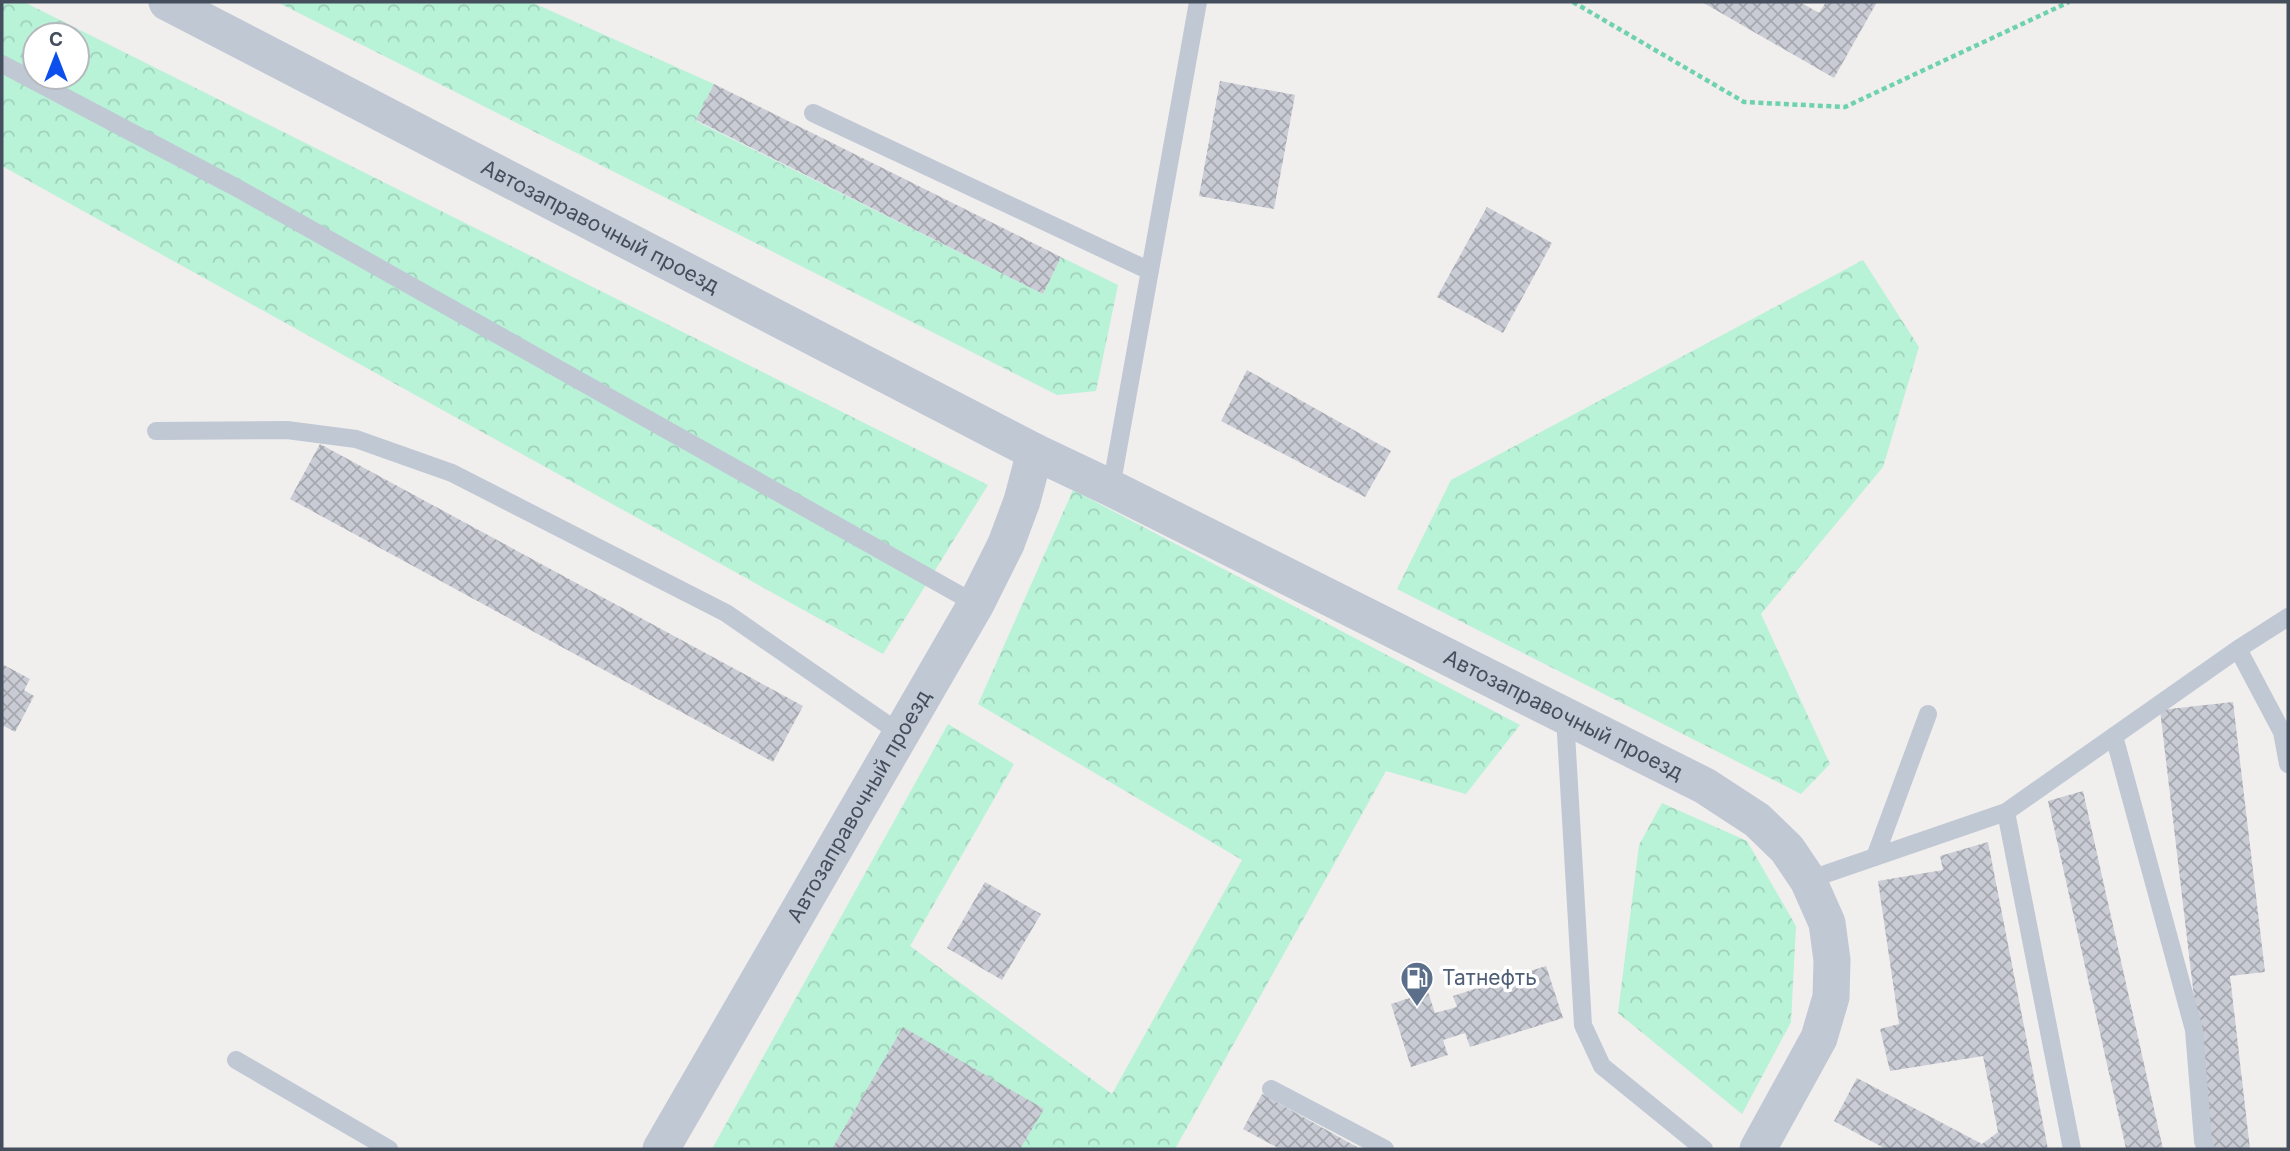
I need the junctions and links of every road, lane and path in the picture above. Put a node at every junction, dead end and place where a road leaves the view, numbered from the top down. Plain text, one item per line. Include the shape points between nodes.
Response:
1 (167, 2) edge
2 (1198, 2) edge
3 (1573, 2) edge
4 (2069, 2) edge
5 (2, 64) edge
6 (813, 113) dead end
7 (1150, 271) junction
8 (156, 431) dead end
9 (1035, 452) junction
10 (1111, 488) junction
11 (976, 604) junction
12 (2288, 617) edge
13 (2238, 649) junction
14 (1928, 714) dead end
15 (1565, 716) junction
16 (901, 734) junction
17 (2114, 736) junction
18 (2288, 764) edge
19 (2006, 812) junction
20 (1875, 857) junction
21 (1808, 880) junction
22 (236, 1060) dead end
23 (1271, 1089) dead end
24 (389, 1149) edge
25 (661, 1149) edge
26 (1385, 1149) edge
27 (1704, 1149) edge
28 (1758, 1149) edge
29 (2072, 1149) edge
30 (2206, 1149) edge

1 - 9 street, Автозаправочный проезд
2 - 7 lane
3 - 4 path via 1744,102 1845,107
5 - 11 lane via 239,189
6 - 7 lane
7 - 10 lane
8 - 16 lane via 287,430 356,439 452,473 726,613
9 - 10 street, Автозаправочный проезд
9 - 11 street, Автозаправочный проезд via 1006,544
10 - 15 street, Автозаправочный проезд
11 - 16 street, Автозаправочный проезд
12 - 13 lane
13 - 17 lane
13 - 18 lane via 2282,732
14 - 20 lane
15 - 21 street, Автозаправочный проезд via 1704,786 1757,820 1787,849
15 - 27 lane via 1583,1025 1602,1066
16 - 25 street, Автозаправочный проезд
17 - 19 lane
17 - 30 lane via 2194,1030
19 - 20 lane
19 - 29 lane
20 - 21 lane
21 - 28 street, Автозаправочный проезд via 1826,923 1831,997 1819,1038
22 - 24 lane
23 - 26 lane

